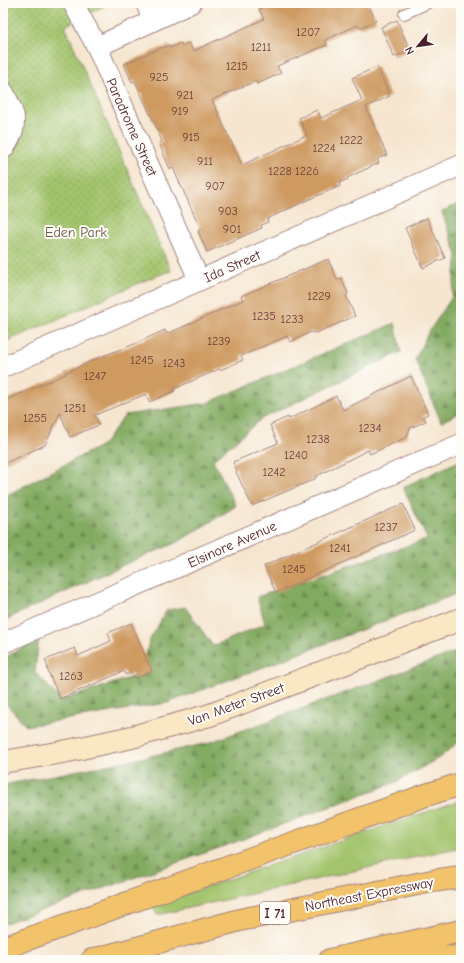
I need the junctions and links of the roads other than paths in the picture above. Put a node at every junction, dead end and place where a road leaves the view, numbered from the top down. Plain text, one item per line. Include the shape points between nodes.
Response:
1 (72, 3) edge
2 (191, 3) edge
3 (428, 3) edge
4 (150, 12) edge
5 (404, 14) dead end
6 (97, 48) junction
7 (3, 91) edge
8 (3, 149) edge
9 (461, 165) edge
10 (199, 280) junction
11 (3, 367) edge
12 (461, 444) edge
13 (461, 619) edge
14 (3, 643) edge
15 (3, 762) edge
16 (461, 784) edge
17 (461, 876) edge
18 (461, 931) edge
19 (3, 948) edge
20 (461, 957) edge
21 (92, 960) edge
22 (330, 960) edge
23 (373, 960) edge

1 - 6 street, Paradrome Street
2 - 4 street
3 - 5 lane
4 - 6 street
6 - 10 street, Paradrome Street
7 - 8 street via 14,118 10,140
9 - 10 street, Ida Street
10 - 11 street, Ida Street
12 - 14 street, Elsinore Avenue
13 - 15 street, Van Meter Street via 210,715 132,737
16 - 19 highway
17 - 21 highway, Northeast Expressway / I 71 via 240,920
18 - 22 highway
20 - 23 highway

